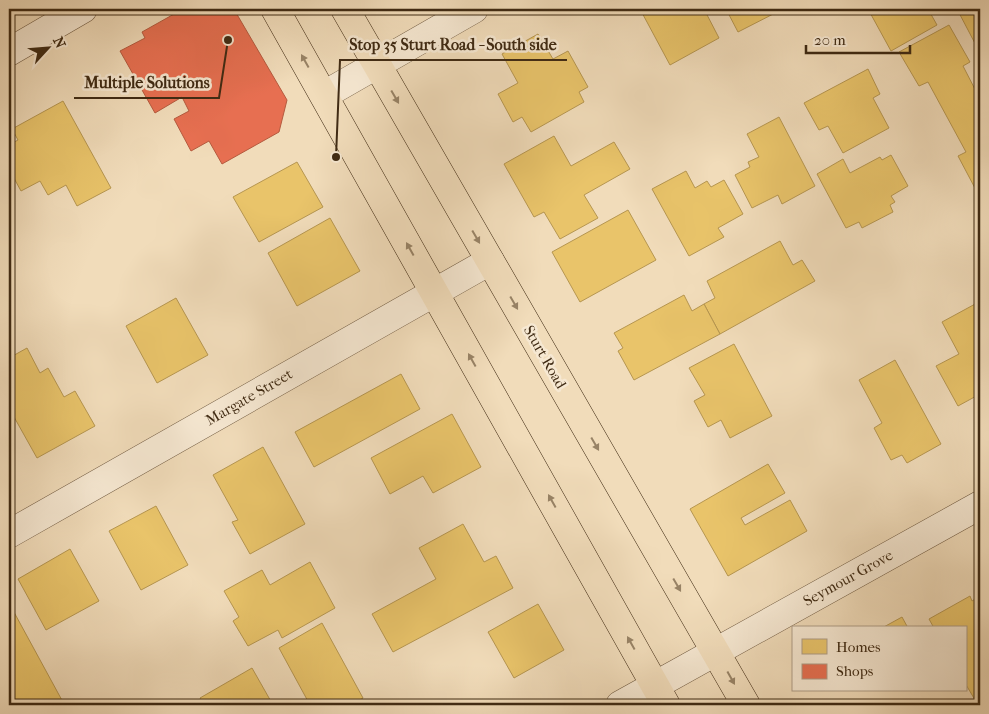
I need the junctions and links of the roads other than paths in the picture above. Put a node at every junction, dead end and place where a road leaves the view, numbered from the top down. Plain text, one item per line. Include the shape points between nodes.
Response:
1 (83, 9) edge
2 (276, 9) edge
3 (344, 9) edge
4 (474, 9) edge
5 (9, 52) edge
6 (377, 65) junction
7 (324, 95) junction
8 (490, 261) junction
9 (434, 292) junction
10 (980, 505) edge
11 (9, 534) edge
12 (716, 652) junction
13 (661, 695) edge
14 (620, 705) edge
15 (746, 705) edge

1 - 5 street
7 -> 2 main road
3 - 6 main road, Sturt Road
4 - 6 street
6 - 7 street
6 -> 8 main road, Sturt Road
9 -> 7 main road
8 - 9 street, Margate Street
8 -> 12 main road, Sturt Road
9 - 11 street, Margate Street
13 -> 9 main road
10 - 12 street, Seymour Grove
12 - 13 street, Seymour Grove
12 -> 15 main road, Sturt Road
13 - 14 street, Seymour Grove

